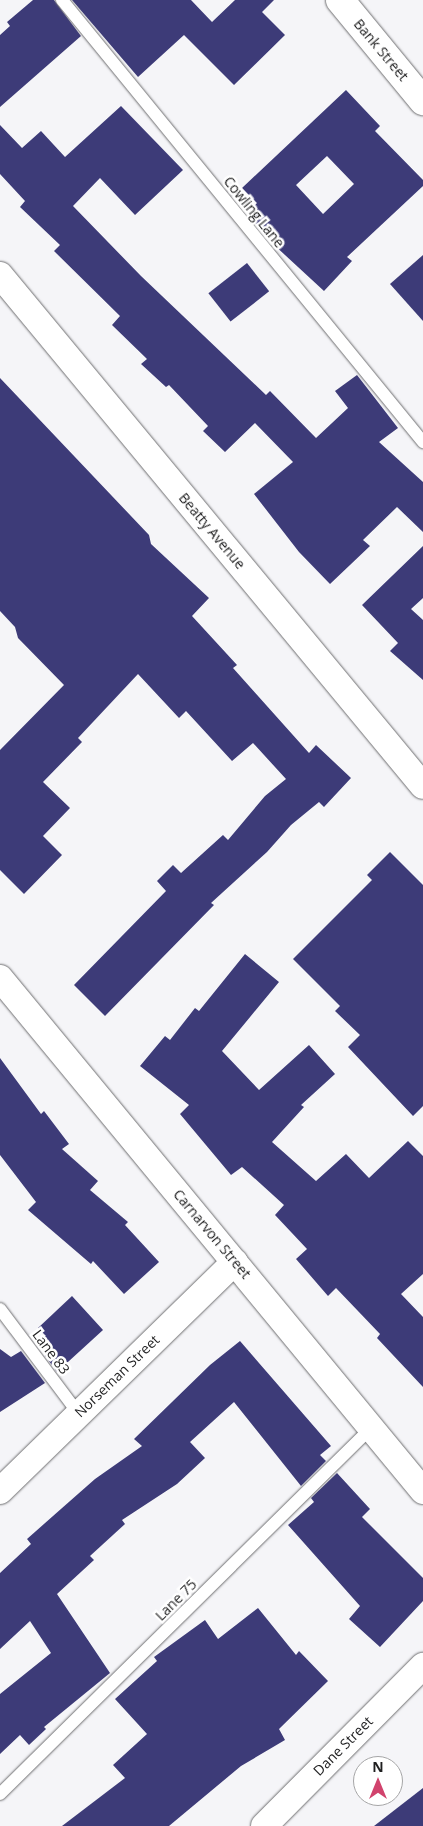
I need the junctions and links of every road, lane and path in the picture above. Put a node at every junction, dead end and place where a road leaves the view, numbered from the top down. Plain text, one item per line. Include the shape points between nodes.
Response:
1 (62, 0) edge
2 (340, 0) edge
3 (423, 101) edge
4 (0, 275) edge
5 (423, 442) edge
6 (423, 786) edge
7 (0, 978) edge
8 (235, 1262) junction
9 (0, 1309) edge
10 (78, 1413) junction
11 (372, 1427) junction
12 (0, 1491) edge
13 (423, 1491) edge
14 (423, 1666) edge
15 (0, 1794) edge
16 (264, 1826) edge

1 - 5 lane, Cowling Lane
2 - 3 street, Bank Street
4 - 6 street, Beatty Avenue
7 - 8 street, Carnarvon Street
8 - 10 street, Norseman Street
8 - 11 street, Carnarvon Street
9 - 10 lane, Lane 83
10 - 12 street, Norseman Street
11 - 13 street, Carnarvon Street
11 - 15 lane, Lane 75
14 - 16 street, Dane Street

